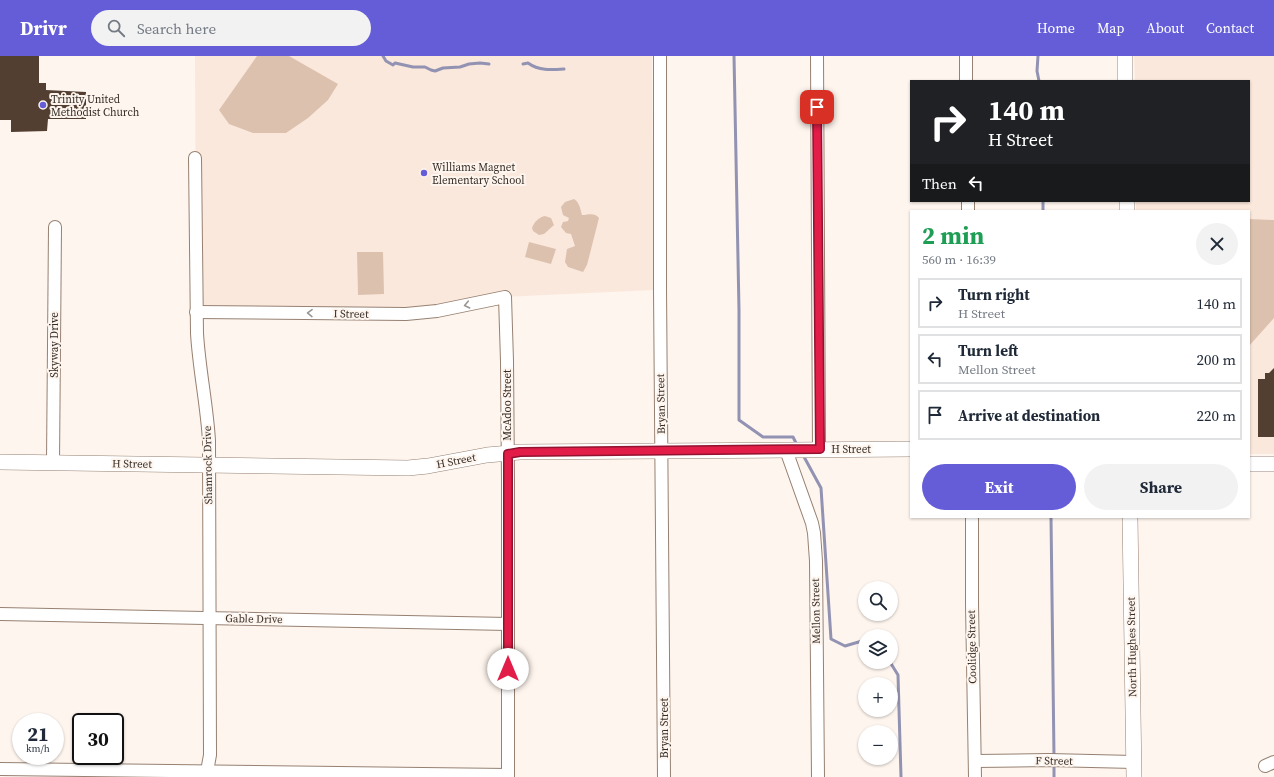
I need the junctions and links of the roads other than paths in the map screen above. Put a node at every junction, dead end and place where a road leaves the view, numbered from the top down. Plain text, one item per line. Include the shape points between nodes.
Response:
1 (660, 56) edge
2 (817, 56) edge
3 (966, 56) edge
4 (1125, 56) edge
5 (966, 80) edge
6 (1125, 80) edge
7 (195, 158) dead end
8 (55, 227) dead end
9 (505, 297) joint
10 (196, 312) junction
11 (816, 449) junction
12 (910, 449) edge
13 (790, 450) junction
14 (661, 451) junction
15 (508, 454) junction
16 (0, 462) edge
17 (53, 463) junction
18 (1250, 464) edge
19 (1274, 464) edge
20 (209, 465) junction
21 (972, 518) edge
22 (1130, 518) edge
23 (0, 614) edge
24 (209, 618) junction
25 (508, 624) junction
26 (975, 761) junction
27 (1134, 762) junction
28 (0, 769) edge
29 (43, 774) edge
30 (206, 774) edge
31 (350, 775) edge
32 (508, 776) edge
33 (664, 777) edge
34 (818, 777) edge
35 (975, 777) edge
36 (1134, 777) edge

1 - 14 street, Bryan Street
2 - 11 street
3 - 5 street
4 - 6 street
7 - 10 street, Shamrock Drive
8 - 17 street, Skyway Drive
9 -> 10 street, I Street via 437,311 406,314
9 - 15 street, McAdoo Street
10 - 20 street, Shamrock Drive via 198,355 208,428
11 - 12 street, H Street
11 - 13 street, H Street
13 - 14 street, H Street
13 - 34 street, Mellon Street via 814,533
14 - 15 street, H Street
14 - 33 street, Bryan Street
15 - 20 street, H Street via 408,468
15 - 25 street, McAdoo Street
16 - 17 street, H Street
17 - 20 street, H Street
18 - 19 street
20 - 24 street, Shamrock Drive
21 - 26 street, Coolidge Street
22 - 27 street, North Hughes Street
23 - 24 street, Gable Drive
24 - 25 street, Gable Drive
24 - 30 street, Shamrock Drive via 210,755
25 - 32 street, McAdoo Street
26 - 27 street, F Street
26 - 35 street, Coolidge Street
27 - 36 street, North Hughes Street
28 - 29 street
29 - 30 street
30 - 31 street
31 - 32 street

